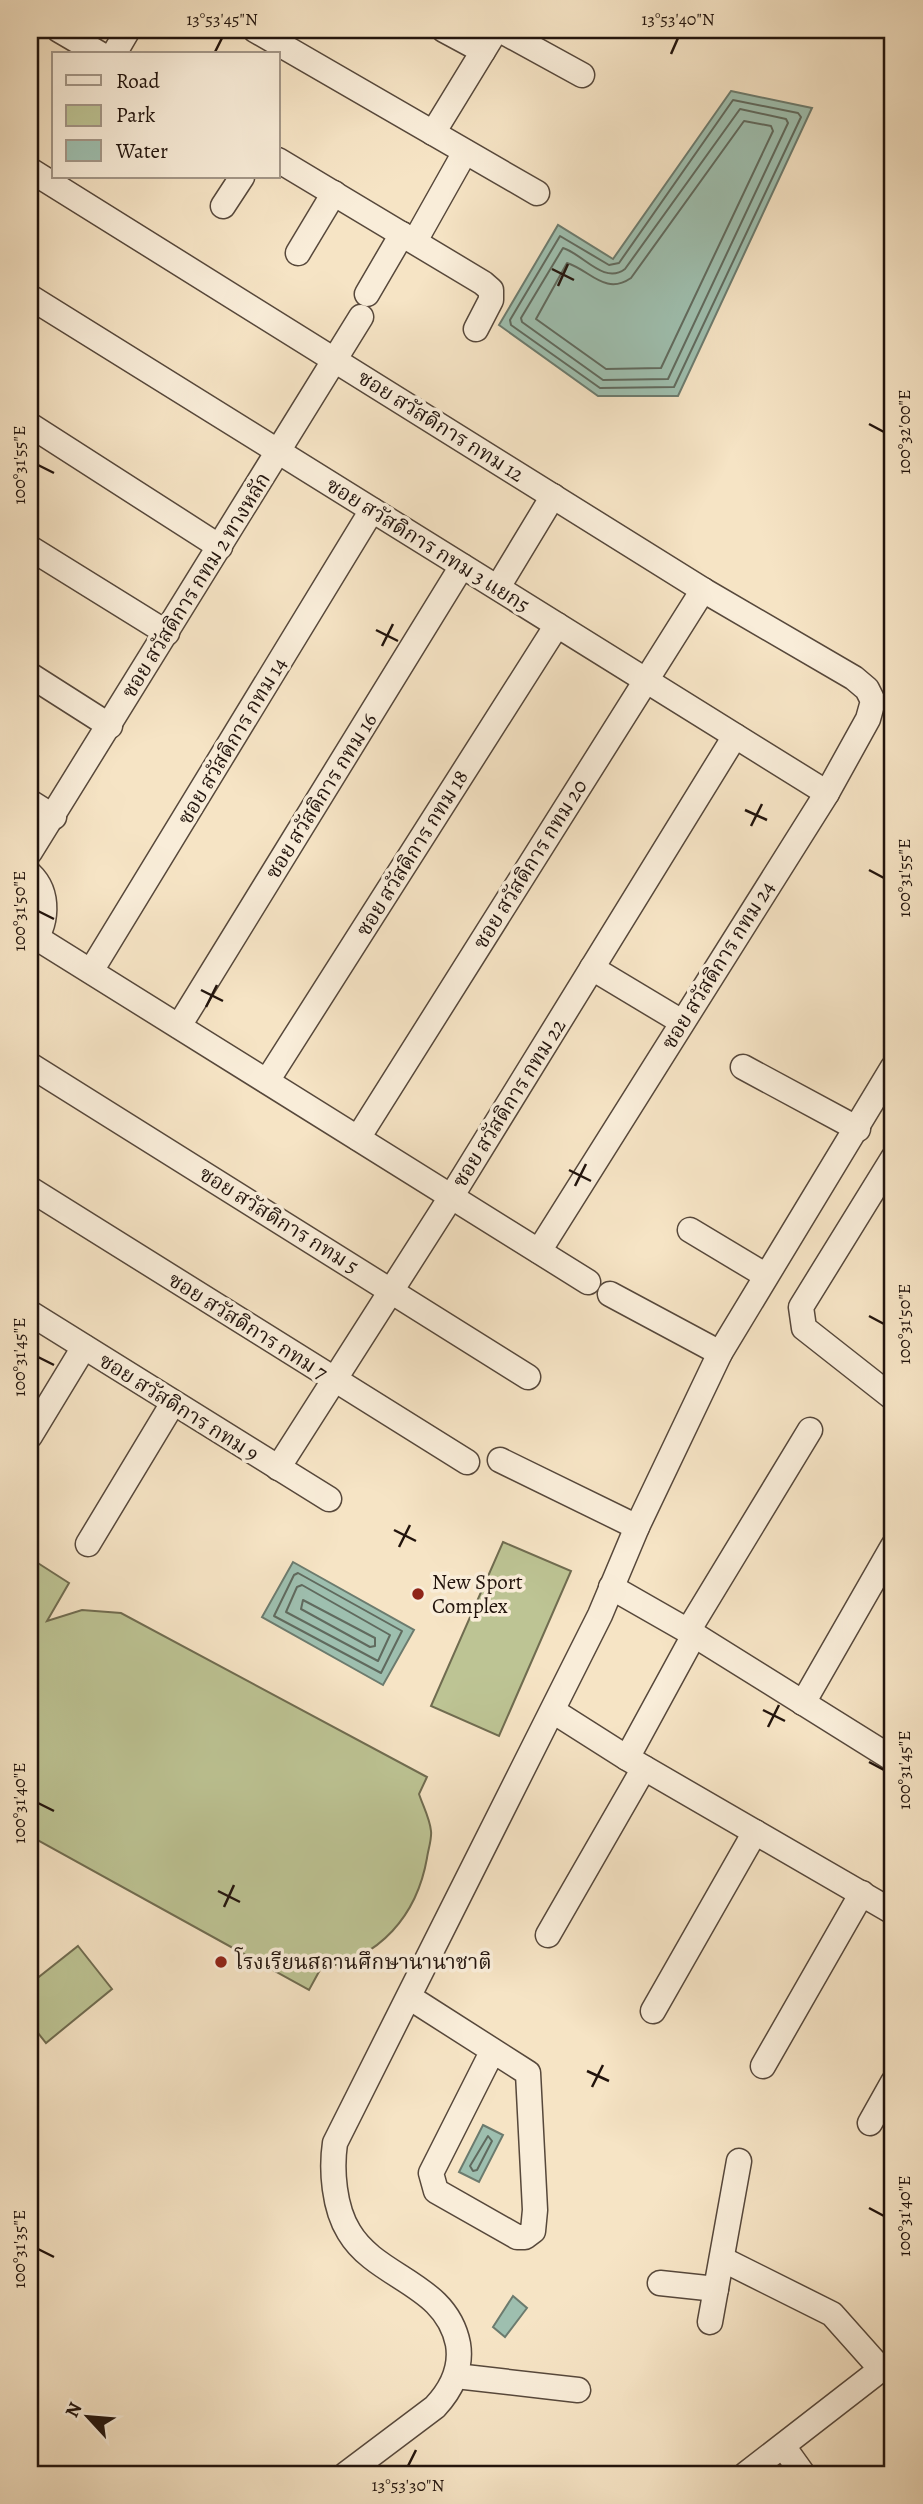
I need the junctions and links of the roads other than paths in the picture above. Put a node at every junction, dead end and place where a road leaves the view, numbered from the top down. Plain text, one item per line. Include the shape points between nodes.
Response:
1 (60, 30) edge
2 (128, 30) edge
3 (444, 30) edge
4 (498, 30) edge
5 (270, 33) edge
6 (482, 51) junction
7 (97, 52) edge
8 (115, 52) edge
9 (582, 75) dead end
10 (433, 133) junction
11 (465, 152) junction
12 (280, 161) edge
13 (33, 178) edge
14 (241, 178) edge
15 (334, 193) junction
16 (537, 193) dead end
17 (223, 206) dead end
18 (408, 238) junction
19 (298, 253) dead end
20 (30, 297) edge
21 (477, 329) dead end
22 (335, 360) junction
23 (30, 425) edge
24 (278, 452) junction
25 (553, 496) junction
26 (372, 510) junction
27 (220, 547) junction
28 (30, 548) edge
29 (462, 566) junction
30 (498, 587) junction
31 (703, 590) junction
32 (557, 625) junction
33 (167, 633) junction
34 (30, 675) edge
35 (854, 678) joint
36 (646, 680) junction
37 (110, 726) junction
38 (735, 736) junction
39 (827, 793) junction
40 (30, 802) edge
41 (54, 817) junction
42 (30, 852) edge
43 (30, 874) edge
44 (33, 942) edge
45 (592, 968) junction
46 (91, 971) junction
47 (682, 1021) junction
48 (179, 1026) junction
49 (30, 1065) edge
50 (743, 1066) dead end
51 (267, 1082) junction
52 (890, 1082) edge
53 (858, 1129) junction
54 (358, 1138) junction
55 (893, 1158) edge
56 (30, 1189) edge
57 (451, 1196) junction
58 (690, 1230) dead end
59 (539, 1251) junction
60 (765, 1275) junction
61 (588, 1282) dead end
62 (392, 1290) junction
63 (610, 1294) dead end
64 (30, 1313) edge
65 (83, 1347) junction
66 (720, 1353) junction
67 (528, 1377) dead end
68 (335, 1380) junction
69 (893, 1398) edge
70 (173, 1403) junction
71 (810, 1430) dead end
72 (30, 1436) edge
73 (500, 1460) dead end
74 (467, 1462) dead end
75 (278, 1468) junction
76 (329, 1499) dead end
77 (637, 1527) junction
78 (88, 1544) dead end
79 (893, 1546) edge
80 (611, 1587) junction
81 (691, 1633) junction
82 (803, 1703) junction
83 (553, 1710) junction
84 (893, 1759) edge
85 (636, 1763) junction
86 (755, 1832) junction
87 (862, 1893) junction
88 (893, 1912) edge
89 (548, 1935) dead end
90 (409, 1997) junction
91 (653, 2011) dead end
92 (492, 2052) junction
93 (762, 2066) dead end
94 (893, 2082) edge
95 (870, 2123) dead end
96 (739, 2161) dead end
97 (722, 2259) junction
98 (660, 2283) dead end
99 (716, 2289) junction
100 (710, 2322) dead end
101 (887, 2364) edge
102 (456, 2376) junction
103 (578, 2390) dead end
104 (783, 2446) junction
105 (346, 2474) edge
106 (746, 2474) edge
107 (803, 2474) edge

1 - 7 street
2 - 8 street
3 - 6 street
4 - 6 street
4 - 9 street
5 - 10 street
6 - 10 street
10 - 11 street
11 - 16 street
11 - 18 street, ซอย สวัสดิการ กทม 2 ทางหลัก
12 - 15 street
13 - 22 street, ซอย สวัสดิการ กทม 12
14 - 17 street
15 - 18 street
15 - 19 street
18 - 21 street via 491,290
18 - 22 street, ซอย สวัสดิการ กทม 2 ทางหลัก
20 - 24 street, ซอย สวัสดิการ กทม 3 แยก5
22 - 24 street, ซอย สวัสดิการ กทม 2 ทางหลัก
22 - 25 street, ซอย สวัสดิการ กทม 12
23 - 27 street
24 - 26 street, ซอย สวัสดิการ กทม 3 แยก5
24 - 27 street, ซอย สวัสดิการ กทม 2 ทางหลัก
25 - 30 street
25 - 31 street, ซอย สวัสดิการ กทม 12
26 - 29 street, ซอย สวัสดิการ กทม 3 แยก5
26 - 46 street, ซอย สวัสดิการ กทม 14
27 - 33 street, ซอย สวัสดิการ กทม 2 ทางหลัก
28 - 33 street
29 - 30 street, ซอย สวัสดิการ กทม 3 แยก5
29 - 48 street, ซอย สวัสดิการ กทม 16
30 - 32 street, ซอย สวัสดิการ กทม 3 แยก5
31 - 35 street, ซอย สวัสดิการ กทม 12
31 - 36 street, ซอย สวัสดิการ กทม 20
32 - 36 street, ซอย สวัสดิการ กทม 3 แยก5
32 - 51 street, ซอย สวัสดิการ กทม 18
33 - 37 street, ซอย สวัสดิการ กทม 2 ทางหลัก
34 - 37 street
35 - 39 street, ซอย สวัสดิการ กทม 24 via 873,701
36 - 38 street, ซอย สวัสดิการ กทม 3 แยก5
36 - 54 street, ซอย สวัสดิการ กทม 20
37 - 41 street, ซอย สวัสดิการ กทม 2 ทางหลัก
38 - 39 street, ซอย สวัสดิการ กทม 3 แยก5
38 - 45 street, ซอย สวัสดิการ กทม 22
39 - 47 street, ซอย สวัสดิการ กทม 24
40 - 41 street
41 - 42 street, ซอย สวัสดิการ กทม 2 ทางหลัก
43 - 44 street via 44,898 44,918
44 - 46 street
45 - 47 street
45 - 57 street, ซอย สวัสดิการ กทม 22
46 - 48 street
47 - 59 street, ซอย สวัสดิการ กทม 24
48 - 51 street
49 - 62 street, ซอย สวัสดิการ กทม 5
50 - 53 street
51 - 54 street
52 - 53 street
53 - 60 street
54 - 57 street
55 - 69 street via 801,1307 804,1328
56 - 68 street, ซอย สวัสดิการ กทม 7
57 - 59 street
57 - 62 street, ซอย สวัสดิการ กทม 22
58 - 60 street
59 - 61 street
60 - 66 street
62 - 67 street, ซอย สวัสดิการ กทม 5
62 - 68 street, ซอย สวัสดิการ กทม 22
63 - 66 street
64 - 65 street, ซอย สวัสดิการ กทม 9
65 - 70 street, ซอย สวัสดิการ กทม 9
65 - 72 street
66 - 77 street
68 - 74 street, ซอย สวัสดิการ กทม 7
68 - 75 street, ซอย สวัสดิการ กทม 22
70 - 75 street, ซอย สวัสดิการ กทม 9
70 - 78 street
71 - 81 street
73 - 77 street
75 - 76 street, ซอย สวัสดิการ กทม 9
77 - 80 street
79 - 82 street
80 - 81 street
80 - 83 street
81 - 82 street
81 - 85 street
82 - 84 street
83 - 85 street
83 - 90 street
85 - 86 street
85 - 89 street
86 - 87 street
86 - 91 street
87 - 88 street
87 - 93 street
90 - 92 street
90 - 102 street via 335,2143 334,2178 349,2232 363,2249 447,2312 459,2353
92 - 92 street via 522,2068 531,2081 535,2210 533,2231 525,2236 517,2237 436,2191 432,2183 432,2174
94 - 95 street
96 - 97 street
97 - 99 street
97 - 101 street via 832,2314
98 - 99 street
99 - 100 street
101 - 104 street
102 - 103 street
102 - 105 street via 435,2406
104 - 106 street
104 - 107 street

